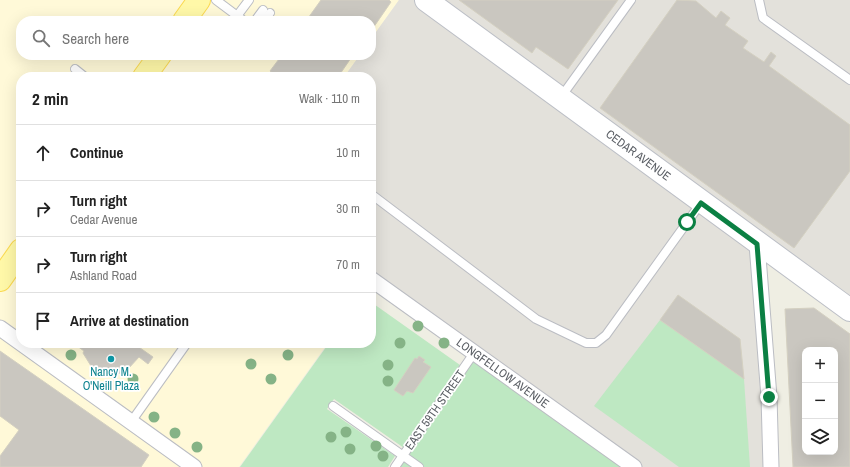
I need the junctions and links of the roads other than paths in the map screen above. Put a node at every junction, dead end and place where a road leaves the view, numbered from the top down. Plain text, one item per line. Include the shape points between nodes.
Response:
1 (199, 0) edge
2 (216, 0) edge
3 (249, 0) edge
4 (426, 0) edge
5 (631, 0) edge
6 (759, 0) edge
7 (267, 11) dead end
8 (188, 16) edge
9 (238, 16) edge
10 (242, 16) edge
11 (261, 16) edge
12 (156, 60) edge
13 (75, 69) dead end
14 (79, 72) edge
15 (148, 72) edge
16 (850, 80) edge
17 (559, 99) junction
18 (376, 198) edge
19 (701, 203) junction
20 (757, 244) junction
21 (16, 257) edge
22 (0, 280) edge
23 (376, 283) edge
24 (850, 310) edge
25 (0, 328) edge
26 (16, 340) edge
27 (28, 348) edge
28 (183, 348) edge
29 (474, 353) junction
30 (333, 406) dead end
31 (130, 422) junction
32 (403, 456) junction
33 (194, 467) edge
34 (395, 467) edge
35 (419, 467) edge
36 (634, 467) edge
37 (771, 467) edge

1 - 8 main road
2 - 9 lane
3 - 10 lane
4 - 17 street, CEDAR AVENUE
5 - 17 lane
6 - 16 lane via 763,18
7 - 11 lane
12 - 15 main road
13 - 14 lane
17 - 19 street, CEDAR AVENUE
18 - 19 lane via 536,319 586,343 596,343 606,335
19 - 20 street, CEDAR AVENUE
20 - 24 street, CEDAR AVENUE
20 - 37 street via 769,397
21 - 22 main road
23 - 29 street, LONGFELLOW AVENUE
25 - 26 street
27 - 31 street
28 - 31 lane
29 - 32 lane, EAST 59TH STREET
29 - 36 street, LONGFELLOW AVENUE
30 - 32 lane
31 - 33 street
32 - 34 lane, EAST 59TH STREET
32 - 35 lane

